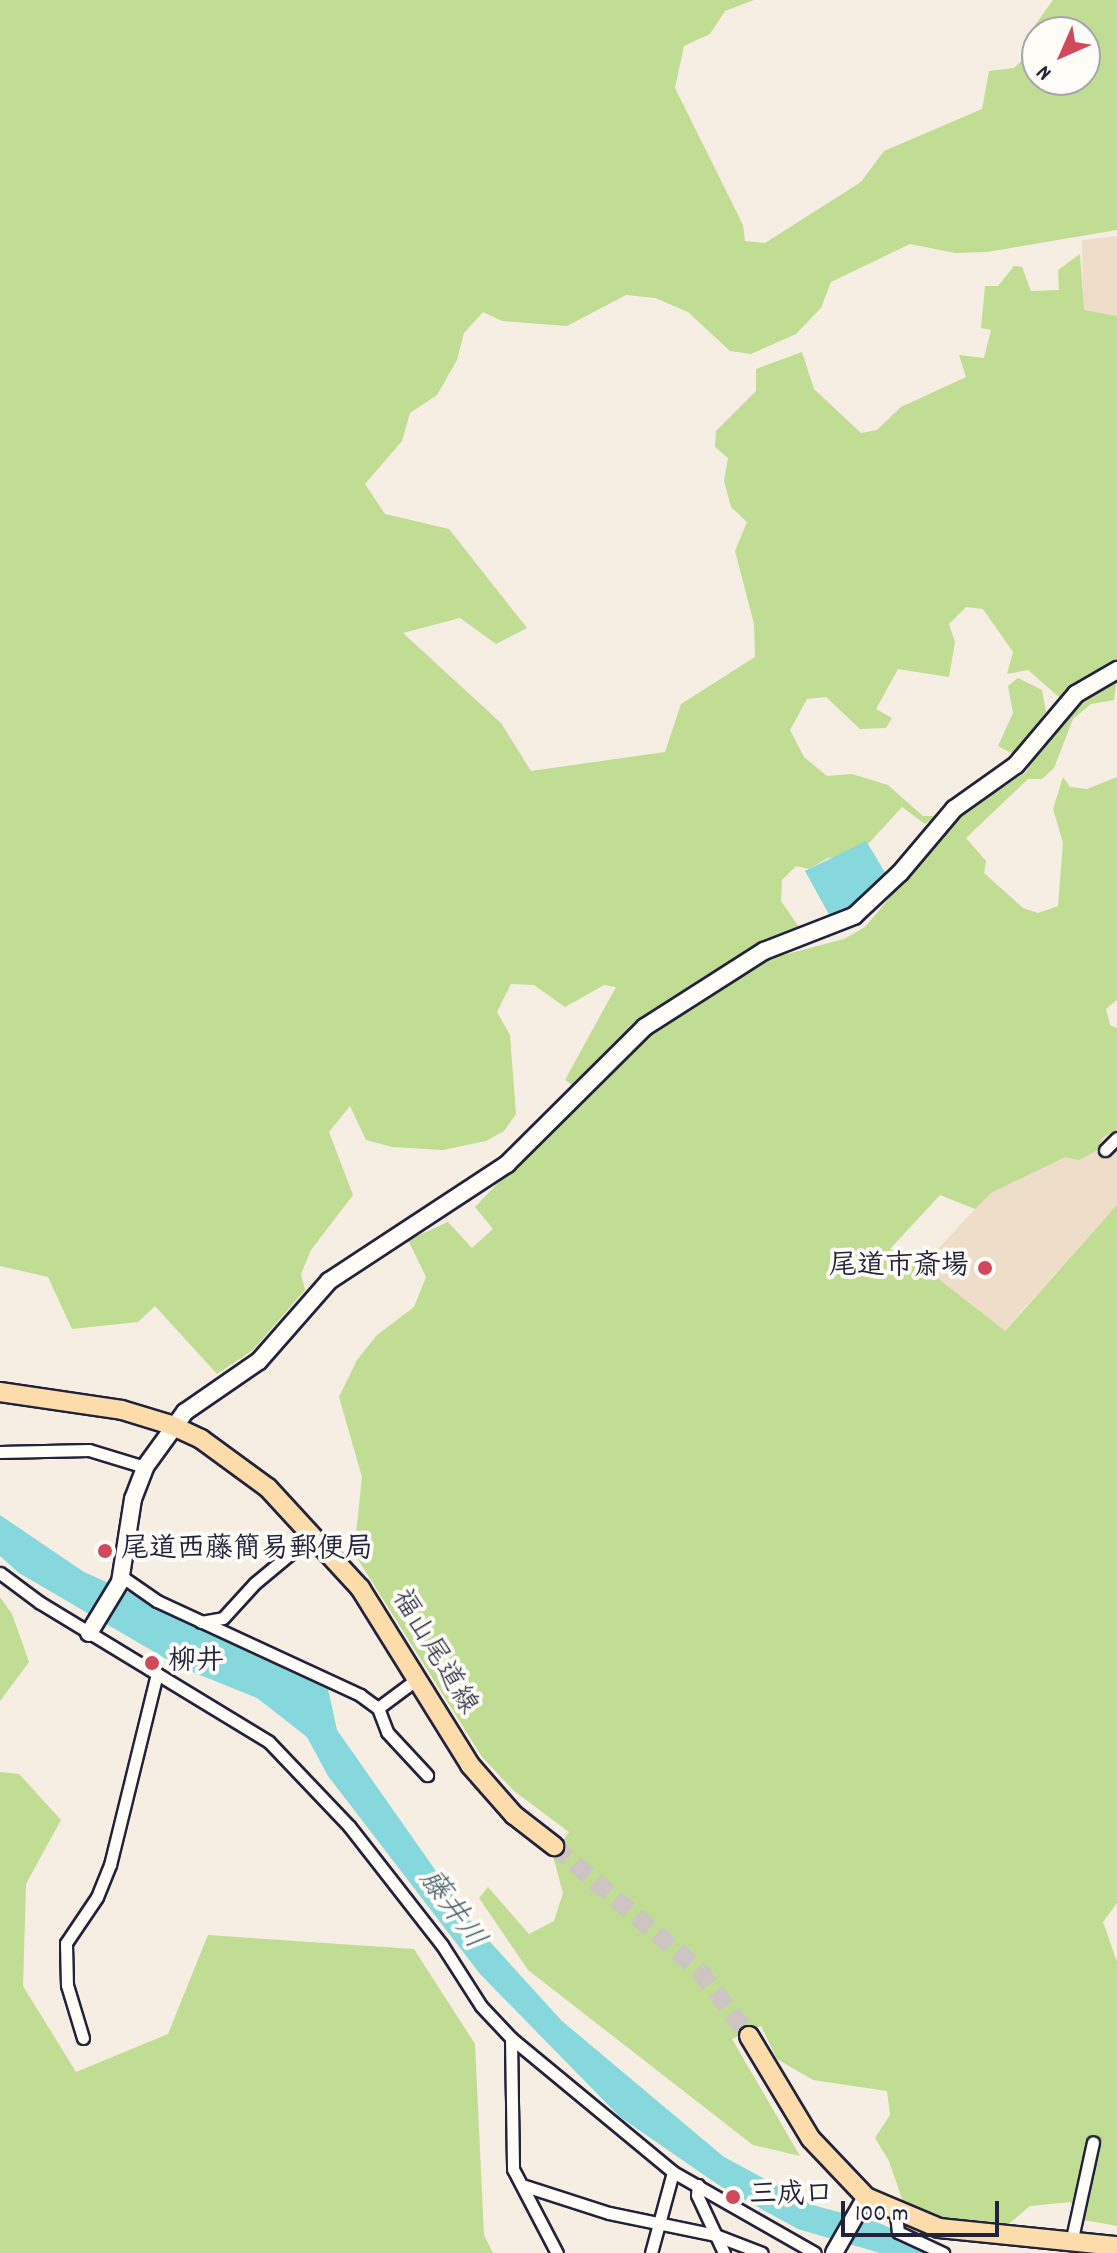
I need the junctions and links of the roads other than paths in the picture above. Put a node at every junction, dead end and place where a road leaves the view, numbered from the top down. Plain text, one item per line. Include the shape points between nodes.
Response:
1 (1117, 670) edge
2 (1117, 1138) edge
3 (1105, 1150) dead end
4 (0, 1392) edge
5 (171, 1425) junction
6 (0, 1452) edge
7 (145, 1467) junction
8 (314, 1534) junction
9 (0, 1573) edge
10 (119, 1581) junction
11 (201, 1623) junction
12 (89, 1633) junction
13 (157, 1674) junction
14 (417, 1679) junction
15 (378, 1708) junction
16 (427, 1775) dead end
17 (554, 1846) tunnel mouth
18 (749, 2036) tunnel mouth
19 (83, 2038) dead end
20 (511, 2038) junction
21 (1093, 2142) dead end
22 (673, 2172) junction
23 (698, 2185) junction
24 (525, 2186) junction
25 (862, 2203) junction
26 (896, 2214) junction
27 (660, 2222) junction
28 (715, 2235) junction
29 (1071, 2243) junction
30 (1117, 2246) edge
31 (806, 2251) edge
32 (835, 2252) edge
33 (557, 2253) edge
34 (651, 2253) edge
35 (724, 2253) edge
36 (762, 2253) edge
37 (943, 2253) edge

1 - 5 street via 1076,694 1016,765 954,809 900,873 854,916 764,951 645,1027 507,1164 329,1281 259,1361
2 - 3 street
4 - 5 main road, 福山尾道線 via 122,1410
5 - 7 street
5 - 8 main road, 福山尾道線 via 239,1464
6 - 7 street via 89,1450
7 - 10 street via 133,1499
8 - 11 street via 255,1583 223,1618
8 - 14 main road, 福山尾道線 via 360,1588
9 - 12 street
10 - 11 street
10 - 12 street
11 - 15 street
12 - 13 street
13 - 19 street via 110,1865 97,1897 66,1943 67,1985
13 - 20 street via 269,1742 304,1774
14 - 15 street
14 - 17 main road, 福山尾道線 via 476,1773 514,1815
15 - 16 street via 387,1732
18 - 25 main road via 811,2139
20 - 22 street
20 - 24 street via 513,2169
21 - 29 street
22 - 23 street
22 - 27 street
23 - 28 street
23 - 31 street
24 - 27 street via 609,2213
24 - 33 street
25 - 26 main road
25 - 32 street
26 - 29 main road via 991,2237
26 - 37 street via 898,2232
27 - 28 street
27 - 34 street
28 - 35 street
28 - 36 street
29 - 30 main road

